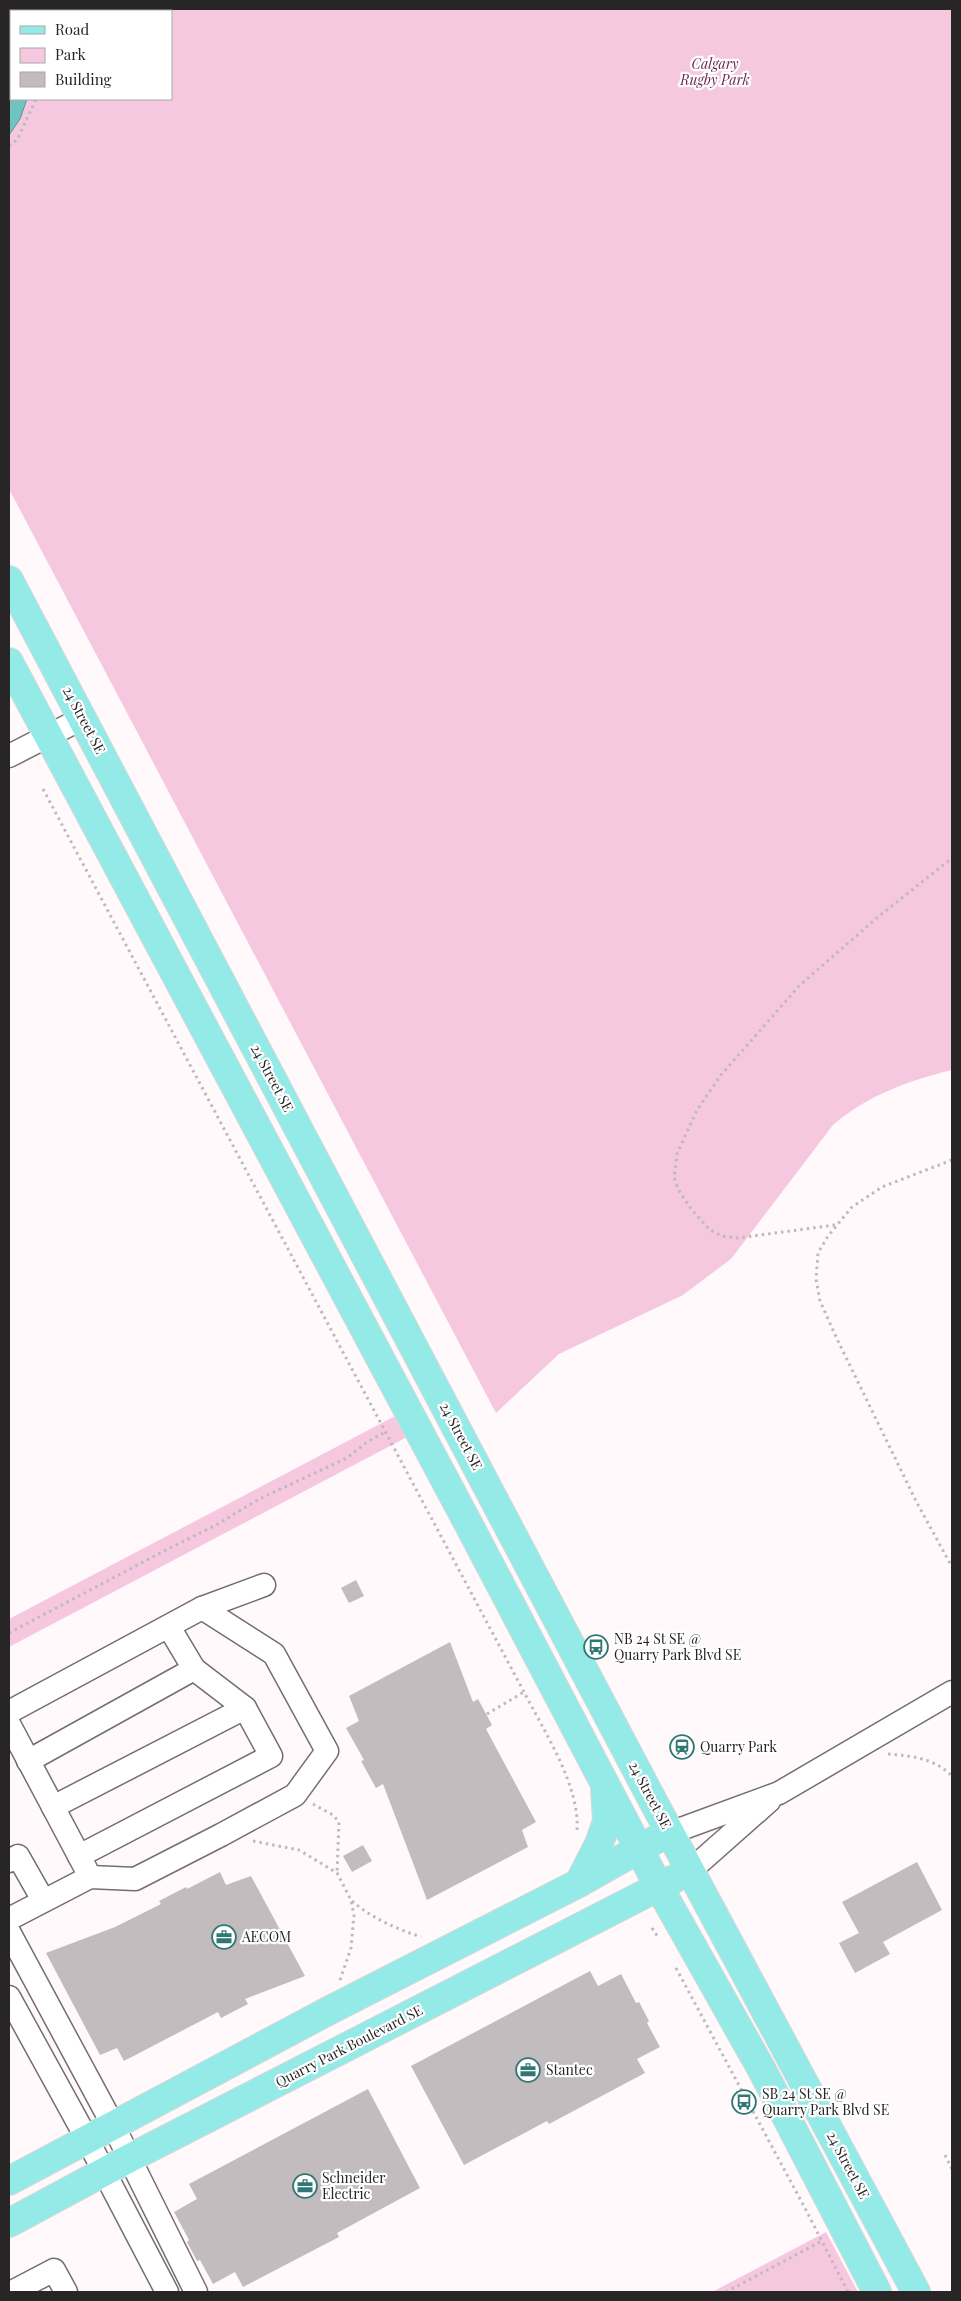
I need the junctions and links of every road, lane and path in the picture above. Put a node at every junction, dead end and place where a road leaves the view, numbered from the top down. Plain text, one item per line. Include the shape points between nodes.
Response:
1 (36, 100) edge
2 (9, 146) edge
3 (9, 580) edge
4 (9, 662) edge
5 (83, 718) junction
6 (48, 735) junction
7 (9, 756) edge
8 (43, 789) dead end
9 (952, 858) edge
10 (952, 1160) edge
11 (835, 1225) junction
12 (385, 1432) junction
13 (952, 1567) edge
14 (264, 1585) dead end
15 (202, 1608) junction
16 (169, 1627) junction
17 (9, 1633) edge
18 (194, 1669) junction
19 (524, 1692) junction
20 (952, 1692) edge
21 (245, 1708) junction
22 (9, 1712) edge
23 (487, 1714) dead end
24 (9, 1724) edge
25 (852, 1750) junction
26 (28, 1761) junction
27 (952, 1776) edge
28 (604, 1782) junction
29 (779, 1793) junction
30 (295, 1795) junction
31 (53, 1807) junction
32 (577, 1830) dead end
33 (670, 1832) junction
34 (221, 1836) junction
35 (639, 1849) junction
36 (12, 1852) edge
37 (79, 1856) junction
38 (691, 1870) junction
39 (337, 1873) junction
40 (90, 1877) junction
41 (579, 1883) junction
42 (659, 1886) junction
43 (43, 1900) junction
44 (351, 1900) junction
45 (9, 1920) edge
46 (652, 1928) dead end
47 (9, 1932) edge
48 (421, 1937) dead end
49 (663, 1944) dead end
50 (672, 1961) dead end
51 (340, 1980) dead end
52 (9, 1997) edge
53 (113, 2125) junction
54 (87, 2139) junction
55 (944, 2155) dead end
56 (128, 2159) junction
57 (952, 2169) edge
58 (102, 2172) junction
59 (9, 2181) edge
60 (9, 2223) edge
61 (822, 2241) junction
62 (164, 2291) edge
63 (12, 2292) edge
64 (66, 2292) edge
65 (196, 2292) edge
66 (726, 2292) edge
67 (848, 2292) edge
68 (877, 2292) edge
69 (916, 2292) edge

1 - 2 path via 17,140
3 - 5 main road, 24 Street SE
4 - 6 main road
5 - 6 street
5 - 33 main road, 24 Street SE
6 - 7 street
6 - 28 main road
8 - 12 path
9 - 11 path via 878,917 800,986 721,1075 697,1110 677,1154 674,1177 683,1199 710,1230 722,1236 738,1238
10 - 11 path via 882,1186 863,1198
11 - 13 path via 818,1253 816,1279 820,1301 912,1493
12 - 17 path via 348,1458 259,1499 218,1524
12 - 19 path
14 - 15 street
15 - 16 street
15 - 30 street via 274,1654 327,1751
16 - 18 street
16 - 22 street
18 - 21 street
18 - 26 street
19 - 23 path
19 - 32 path via 568,1781 576,1804
20 - 25 street
21 - 31 street
21 - 37 street via 271,1756
24 - 26 street
25 - 27 path via 917,1757 940,1766
25 - 29 street
26 - 31 street
28 - 35 main road
28 - 41 main road via 607,1821
29 - 33 street
29 - 38 street
30 - 34 street
30 - 39 path via 330,1812 338,1820
31 - 37 street
33 - 35 main road
33 - 38 main road, 24 Street SE
34 - 39 path via 299,1850
34 - 40 street via 135,1879
35 - 41 main road
35 - 42 main road
36 - 43 street
37 - 40 street
38 - 42 main road, Quarry Park Boulevard SE
38 - 69 main road, 24 Street SE
39 - 44 path
40 - 43 street
41 - 53 main road
42 - 56 main road, Quarry Park Boulevard SE
42 - 68 main road via 762,2070
43 - 45 street
44 - 48 path via 377,1920
44 - 51 path via 354,1930
46 - 49 path
47 - 53 street
50 - 61 path
52 - 54 street
53 - 54 main road
53 - 56 street
54 - 58 street
54 - 59 main road
55 - 57 path
56 - 58 main road, Quarry Park Boulevard SE
56 - 65 street
58 - 60 main road, Quarry Park Boulevard SE
58 - 62 street
61 - 66 path
61 - 67 path
63 - 64 street via 54,2270

